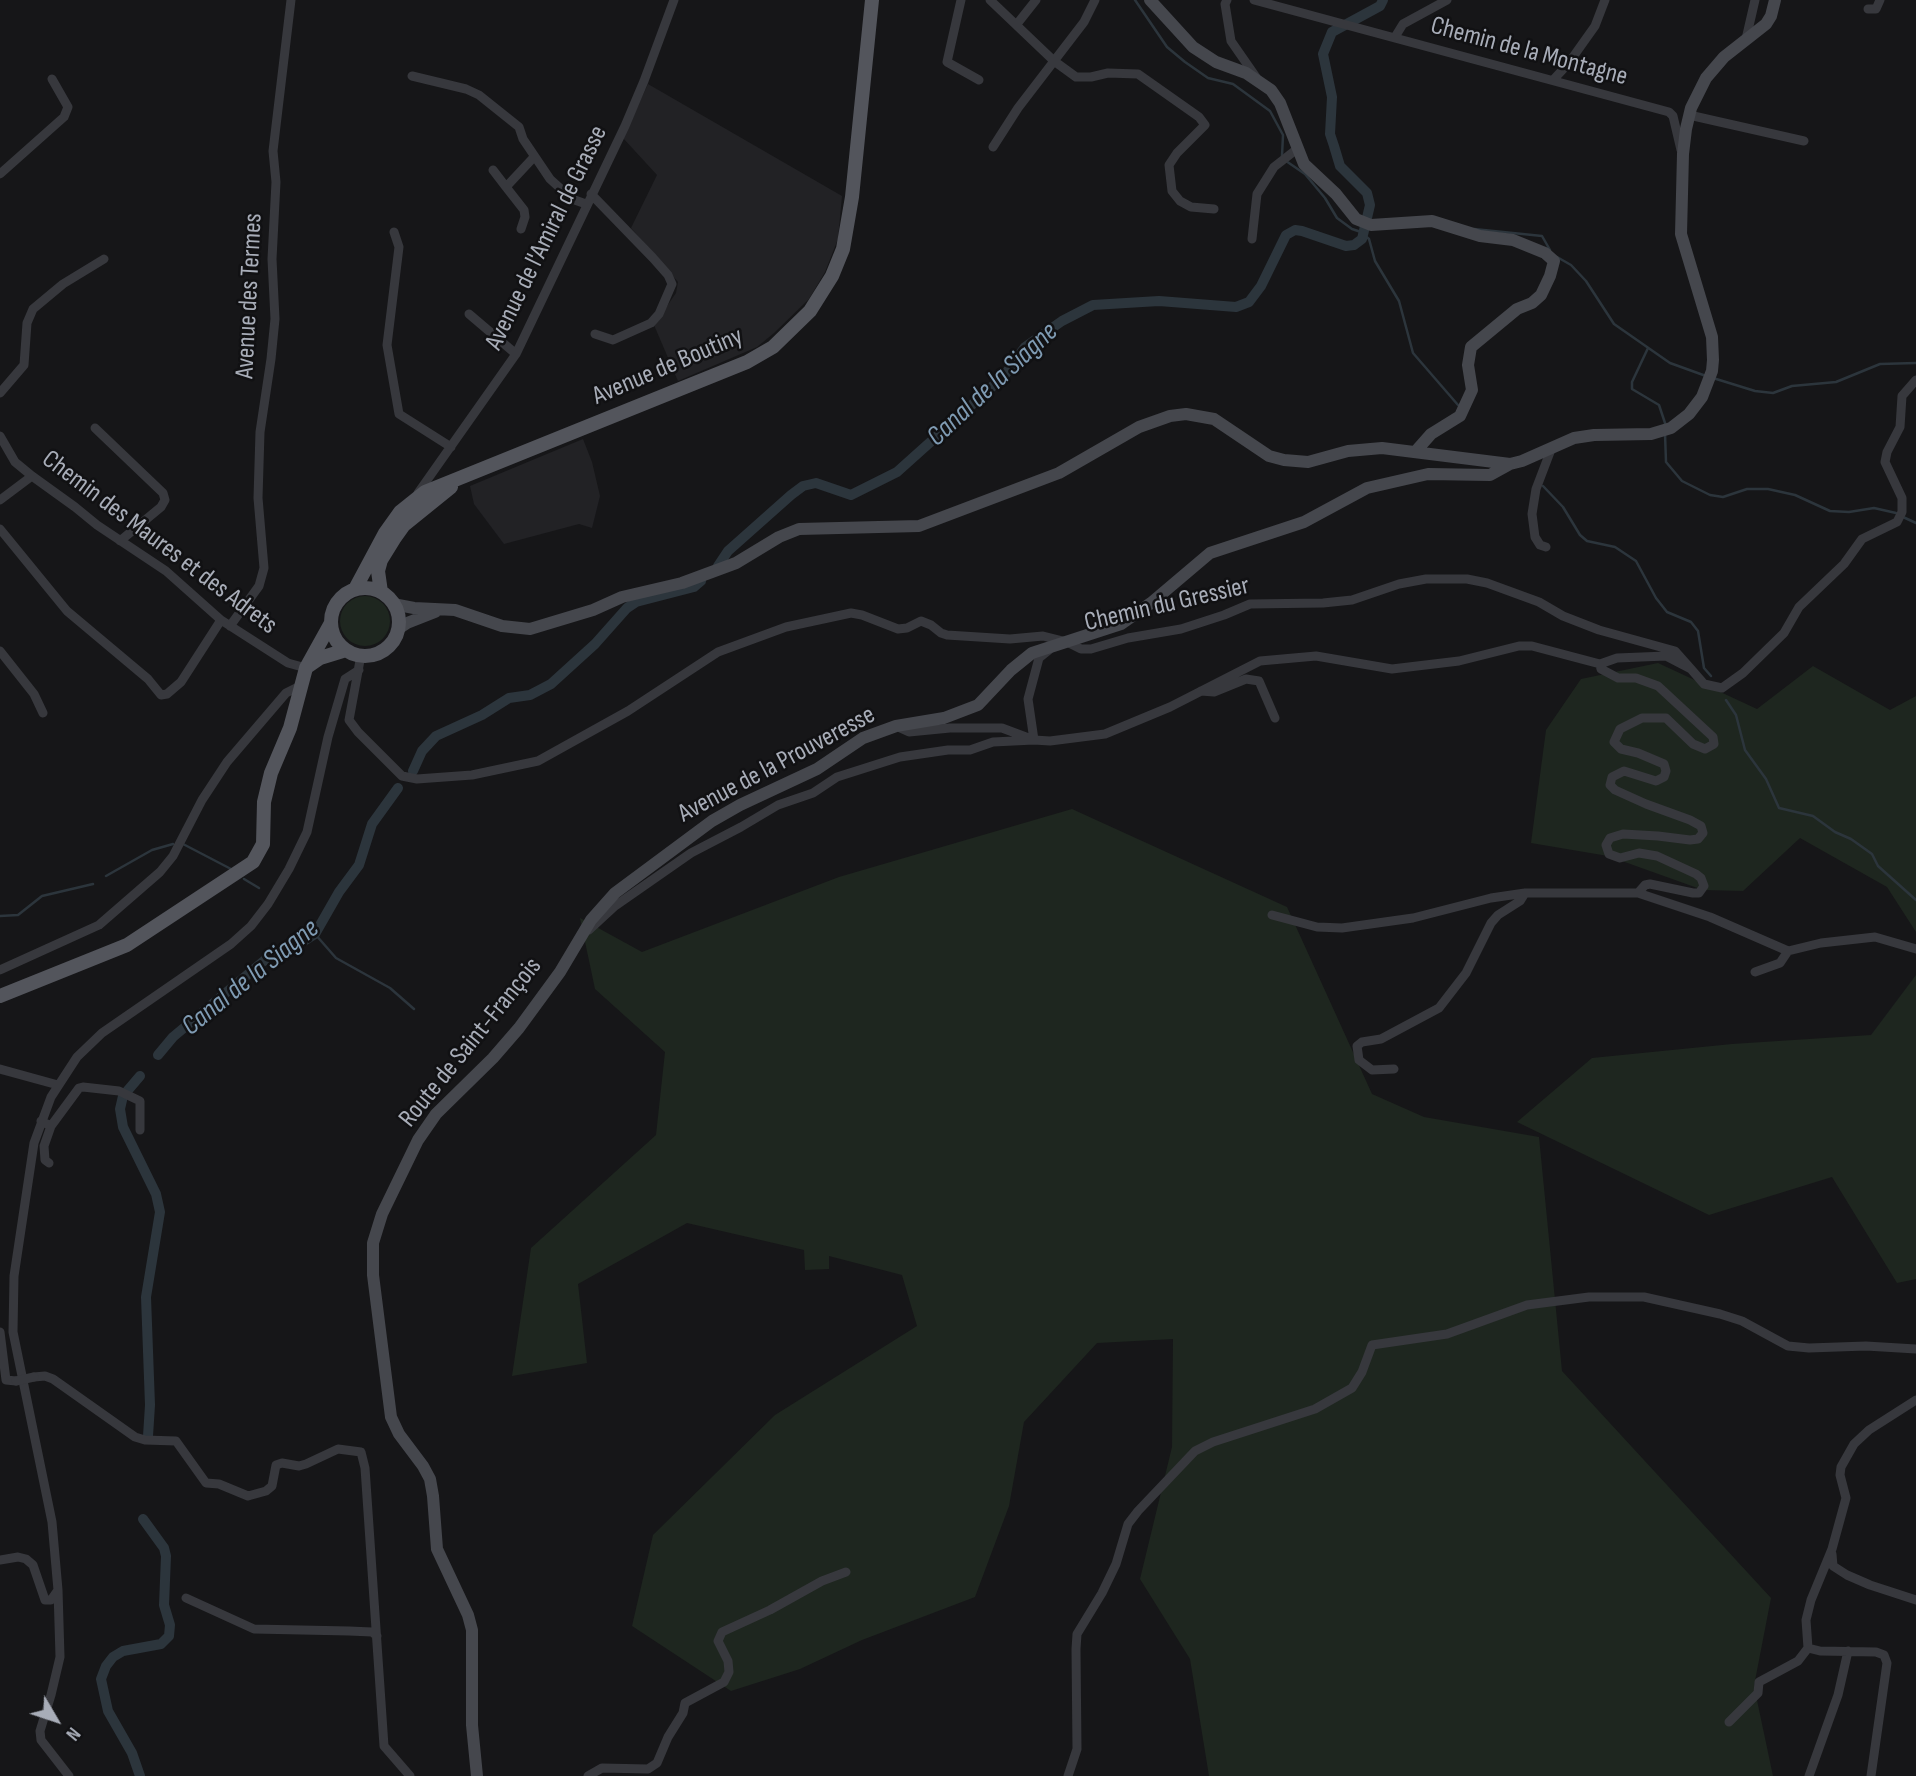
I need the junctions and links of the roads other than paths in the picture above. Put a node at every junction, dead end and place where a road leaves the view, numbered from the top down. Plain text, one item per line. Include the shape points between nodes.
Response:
1 (291, 0) edge
2 (674, 0) edge
3 (872, 0) edge
4 (961, 0) edge
5 (990, 0) edge
6 (1036, 0) edge
7 (1095, 0) edge
8 (1150, 0) edge
9 (1227, 0) edge
10 (1254, 0) edge
11 (1447, 0) edge
12 (1605, 0) edge
13 (1755, 0) edge
14 (1775, 0) edge
15 (1880, 0) edge
16 (1868, 9) dead end
17 (1017, 24) junction
18 (1395, 37) junction
19 (1746, 39) junction
20 (1054, 61) junction
21 (412, 76) dead end
22 (52, 79) dead end
23 (1554, 79) junction
24 (979, 80) dead end
25 (1258, 80) junction
26 (1689, 115) junction
27 (1804, 141) dead end
28 (993, 147) dead end
29 (1297, 149) junction
30 (1683, 154) junction
31 (534, 157) junction
32 (493, 170) dead end
33 (0, 174) edge
34 (506, 187) junction
35 (591, 194) junction
36 (586, 204) junction
37 (1214, 209) dead end
38 (521, 229) dead end
39 (394, 232) dead end
40 (1252, 239) dead end
41 (104, 259) dead end
42 (469, 314) dead end
43 (595, 334) dead end
44 (516, 354) junction
45 (1916, 380) edge
46 (0, 393) edge
47 (95, 428) dead end
48 (0, 436) edge
49 (451, 447) junction
50 (1552, 447) junction
51 (1416, 451) junction
52 (1510, 464) junction
53 (469, 475) junction
54 (32, 476) junction
55 (427, 485) junction
56 (0, 500) edge
57 (402, 518) junction
58 (0, 529) edge
59 (120, 541) junction
60 (1546, 547) dead end
61 (355, 589) junction
62 (381, 592) junction
63 (393, 604) junction
64 (444, 609) junction
65 (221, 620) junction
66 (331, 623) junction
67 (230, 626) junction
68 (398, 629) junction
69 (1061, 643) junction
70 (346, 650) junction
71 (0, 651) edge
72 (360, 663) junction
73 (1600, 664) junction
74 (306, 668) junction
75 (1691, 669) junction
76 (300, 686) junction
77 (1199, 691) junction
78 (43, 713) dead end
79 (1275, 718) dead end
80 (896, 726) junction
81 (1034, 740) junction
82 (1525, 893) junction
83 (1638, 893) junction
84 (1272, 915) dead end
85 (578, 939) junction
86 (1916, 949) edge
87 (1788, 951) junction
88 (0, 970) edge
89 (1755, 972) dead end
90 (0, 996) edge
91 (0, 1069) edge
92 (1394, 1069) dead end
93 (58, 1085) junction
94 (41, 1121) junction
95 (51, 1126) junction
96 (140, 1130) dead end
97 (49, 1163) dead end
98 (0, 1332) edge
99 (13, 1332) junction
100 (1916, 1349) edge
101 (1916, 1400) edge
102 (1832, 1549) junction
103 (0, 1560) edge
104 (846, 1572) dead end
105 (58, 1590) junction
106 (187, 1598) dead end
107 (1916, 1600) edge
108 (377, 1636) junction
109 (1808, 1648) junction
110 (1848, 1651) junction
111 (1728, 1722) dead end
112 (69, 1776) edge
113 (410, 1776) edge
114 (477, 1776) edge
115 (588, 1776) edge
116 (1068, 1776) edge
117 (1809, 1776) edge
118 (1871, 1776) edge

1 - 67 street, Avenue des Termes via 273,151 275,319 260,432 258,498 264,568 259,586
2 - 35 street, Avenue de l'Amiral de Grasse via 644,81
3 - 53 main road, Avenue de Boutiny via 843,249 810,311 773,346 747,362
4 - 24 street via 947,62
5 - 17 street
6 - 17 street
7 - 20 street
8 - 25 main road via 1193,47
9 - 25 street via 1231,41
10 - 18 street, Chemin de la Montagne
11 - 18 street via 1403,24
12 - 23 street via 1595,26
13 - 19 street
14 - 19 main road, Avenue de la Prouveresse via 1769,20
15 - 16 street via 1876,9
17 - 20 street
18 - 23 street, Chemin de la Montagne
19 - 26 main road, Avenue de la Prouveresse via 1706,78
20 - 28 street
20 - 37 street via 1076,77 1139,74 1199,117 1205,125 1170,165 1172,191 1191,206
21 - 31 street via 479,95 519,127
22 - 33 street via 68,107 64,117
23 - 30 street, Chemin de la Montagne via 1669,112
25 - 29 main road via 1280,103
26 - 27 street
26 - 30 main road, Avenue de la Prouveresse
29 - 40 street via 1274,167 1257,194
29 - 51 main road via 1304,164 1356,219 1371,225 1432,221 1522,243 1554,261 1541,295 1471,347 1472,390 1460,416
30 - 50 main road, Avenue de la Prouveresse via 1681,234 1713,349 1707,387 1680,423 1661,432 1594,435
31 - 34 street
31 - 36 street via 572,199
32 - 34 street
34 - 38 street via 524,210
35 - 36 street, Avenue de l'Amiral de Grasse
35 - 43 street via 653,258 672,285 651,323 613,340
36 - 44 street, Avenue de l'Amiral de Grasse
39 - 49 street via 399,247 387,334 399,414
41 - 46 street via 33,309 27,323 24,365
42 - 44 street
44 - 49 street, Avenue de l'Amiral de Grasse
45 - 75 street via 1902,396 1900,426 1885,462 1902,498 1897,522 1862,539 1844,564 1799,607 1784,633 1731,682 1722,688 1704,684
47 - 59 street via 165,500
48 - 54 street, Chemin des Maures et des Adrets via 15,462
49 - 55 street, Avenue de l'Amiral de Grasse
50 - 52 main road, Avenue de la Prouveresse
50 - 60 street via 1532,514 1535,537
51 - 52 main road
51 - 64 main road via 1368,448 1308,462 1284,460 1269,456 1214,419 1170,416 1139,427 1059,473 919,526 799,529 736,563 530,629
52 - 69 main road, Avenue de la Prouveresse via 1490,475 1428,474 1367,488 1304,522 1210,553 1121,624
53 - 55 main road, Avenue de Boutiny
53 - 57 main road, Avenue de Boutiny
54 - 56 street
54 - 59 street, Chemin des Maures et des Adrets
55 - 57 main road, Avenue de Boutiny
57 - 61 main road, Avenue de Boutiny via 385,533
57 - 62 main road, Avenue de Boutiny via 381,560
58 - 65 street via 67,611 161,695 181,682
59 - 65 street, Chemin des Maures et des Adrets via 166,571
61 - 62 main road
61 - 66 main road via 336,604
62 - 63 main road
63 - 64 main road
63 - 68 main road
64 - 68 main road
65 - 67 street, Chemin des Maures et des Adrets
66 - 70 main road
66 - 74 main road
67 - 74 street, Chemin des Maures et des Adrets via 288,663
68 - 72 main road via 380,652
69 - 72 street, Chemin du Gressier via 1043,636 947,635 921,621 898,629 851,613 786,627 718,652 628,711 538,761 441,778 402,776 349,720
69 - 75 street, Chemin du Gressier via 1091,649 1181,629 1250,604 1352,600 1426,579 1467,579 1539,603 1599,630 1675,651
69 - 80 main road, Avenue de la Prouveresse via 1032,653 978,705 944,718
69 - 81 street via 1039,658 1030,689
70 - 72 main road
70 - 74 main road
71 - 78 street
72 - 93 street via 345,679 307,831 268,904 231,944 102,1033
73 - 75 street via 1617,658 1666,656
73 - 77 street via 1519,646 1459,661 1392,669 1316,656 1289,657 1260,661
73 - 83 street via 1618,678 1658,685 1713,737 1714,744 1705,749 1693,744 1667,718 1642,718 1620,729 1614,742 1620,749 1664,764 1666,771 1656,781 1625,771 1612,777 1611,785 1690,820 1701,826 1703,833 1690,840 1635,835 1610,838 1606,845 1609,854 1620,858 1639,853 1657,856 1696,874 1704,886 1693,893 1650,884
74 - 76 main road
76 - 88 street via 286,693 227,762 173,856 152,880 99,925
76 - 90 main road via 267,788 263,844 253,862 127,945
77 - 79 street via 1214,692 1246,679 1259,681
77 - 81 street via 1105,734
80 - 81 street via 909,732 1002,728
80 - 85 main road, Avenue de la Prouveresse via 863,738 817,769 712,821 615,893
81 - 85 street via 900,757 837,777 691,853 615,906
82 - 83 street
82 - 84 street via 1413,918 1342,928 1317,927
82 - 92 street via 1491,923 1466,973 1439,1008 1381,1039 1357,1046 1359,1059 1372,1070
83 - 87 street via 1710,917
85 - 114 main road, Route de Saint-François via 519,1028 436,1114 418,1140 373,1243 391,1417 430,1479 437,1549 472,1630
86 - 87 street via 1875,937
87 - 89 street via 1780,963
91 - 93 street
93 - 94 street
94 - 95 street
94 - 99 street via 14,1276
95 - 96 street via 83,1087 119,1091 140,1101
95 - 97 street via 44,1146
98 - 99 street
98 - 108 street, bridge via 6,1380 45,1376 135,1437 176,1441 206,1483 248,1496 272,1486 276,1465 299,1466 338,1449 361,1452
99 - 105 street via 52,1522
100 - 116 street via 1788,1346 1742,1321 1644,1297 1588,1297 1527,1305 1447,1334 1372,1346 1352,1388 1315,1409 1195,1451 1128,1524 1116,1564 1077,1634 1077,1749
101 - 102 street via 1869,1430 1847,1456 1840,1475 1846,1498
102 - 107 street via 1833,1566 1847,1575
102 - 109 street via 1806,1620
103 - 105 street via 18,1557 33,1565 45,1600 51,1600
104 - 115 street via 722,1632 718,1641 729,1672 724,1682 685,1703 657,1763 648,1769 603,1768
105 - 112 street via 60,1657 40,1731 41,1740
106 - 108 street via 254,1629 372,1632
108 - 113 street via 384,1746
109 - 110 street
109 - 111 street via 1798,1661 1759,1682 1758,1693
110 - 117 street via 1838,1695
110 - 118 street via 1876,1652 1884,1655 1887,1663

